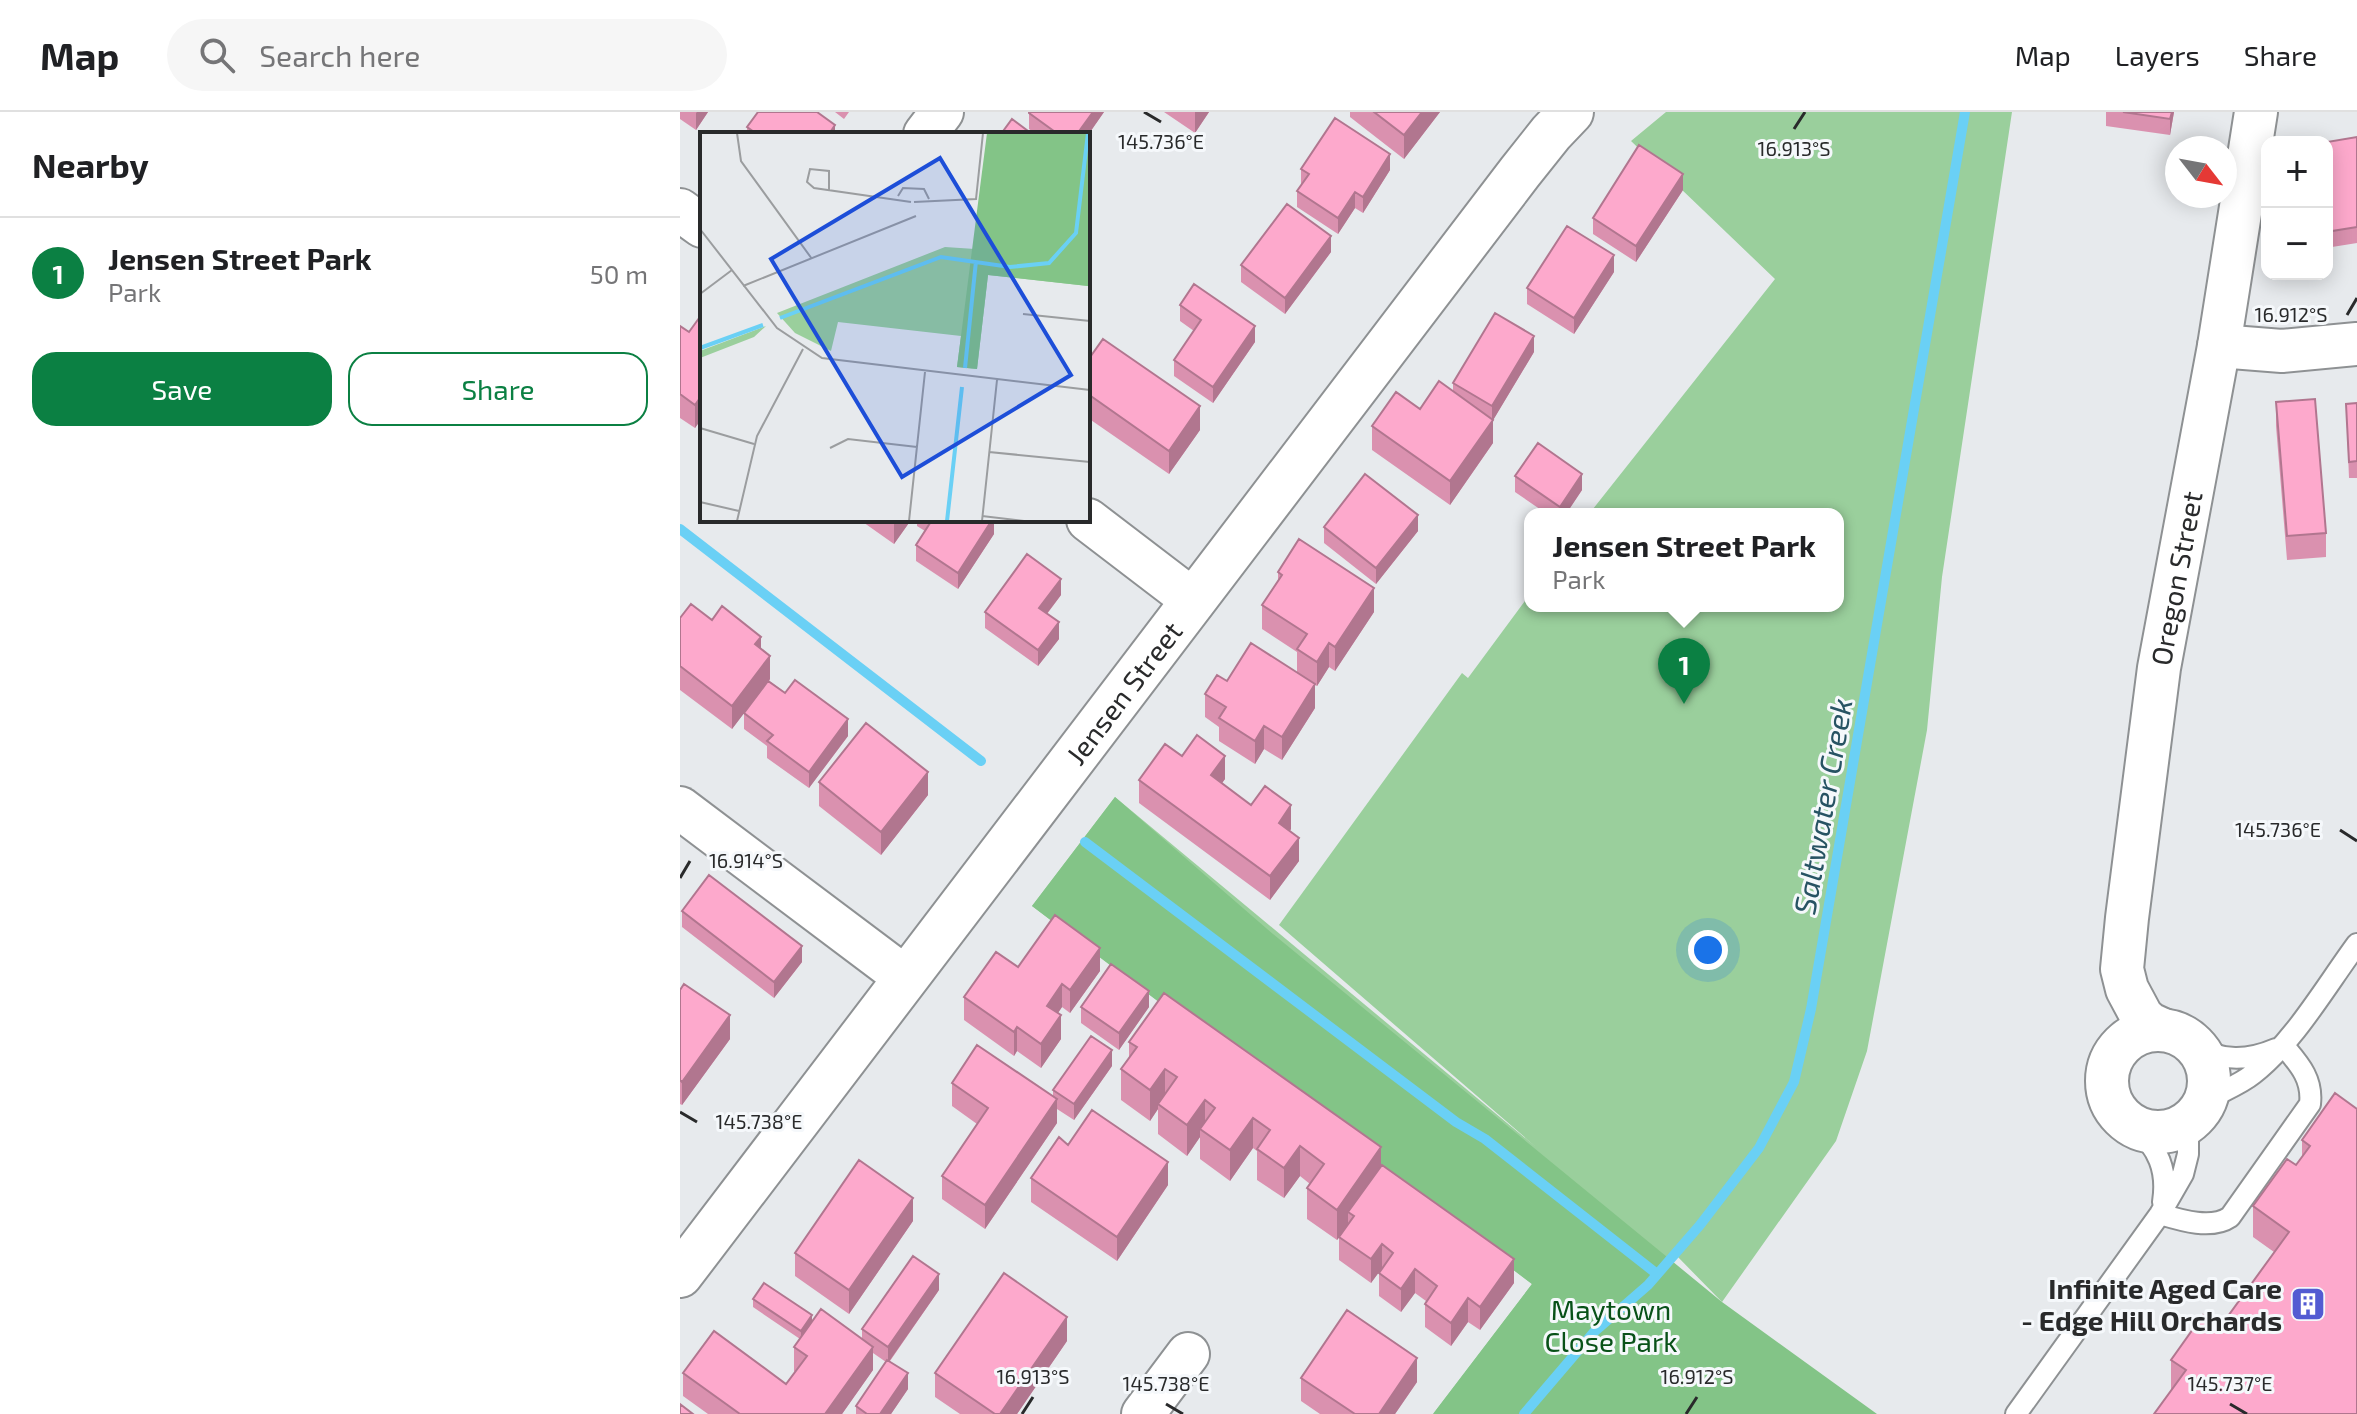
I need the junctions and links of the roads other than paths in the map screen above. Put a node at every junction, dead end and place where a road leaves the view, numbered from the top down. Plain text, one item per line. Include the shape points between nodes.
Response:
1 (942, 112) edge
2 (1571, 112) edge
3 (2256, 112) edge
4 (927, 132) edge
5 (680, 210) edge
6 (700, 225) edge
7 (2357, 344) edge
8 (2219, 346) junction
9 (1090, 522) edge
10 (1194, 601) junction
11 (680, 808) edge
12 (2357, 944) edge
13 (2122, 969) junction
14 (906, 978) junction
15 (2179, 1038) junction
16 (2283, 1045) junction
17 (2107, 1076) junction
18 (2200, 1109) junction
19 (2135, 1127) junction
20 (2160, 1214) junction
21 (680, 1275) edge
22 (1188, 1354) dead end
23 (1143, 1414) edge
24 (2016, 1414) edge

1 - 4 street
2 - 10 street, Jensen Street
3 - 8 street, Oregon Street
5 - 6 street
7 - 8 street via 2282,351
8 - 13 street, Oregon Street via 2159,668
9 - 10 street
10 - 14 street, Jensen Street
11 - 14 street
12 - 16 lane
13 - 15 street, Oregon Street via 2139,1014
13 - 17 street via 2110,1016
14 - 21 street, Jensen Street
15 - 16 lane via 2219,1057 2237,1059
15 - 17 street via 2141,1033 2130,1038 2115,1055
15 - 18 street, Oregon Street via 2208,1068 2209,1084
16 - 18 lane via 2244,1081
16 - 20 lane via 2304,1070 2311,1102 2230,1217 2198,1222
17 - 19 street via 2113,1106
18 - 19 street via 2180,1128 2162,1133
18 - 20 lane via 2189,1129 2183,1174
19 - 20 lane via 2152,1144 2163,1167
20 - 24 lane
22 - 23 street

